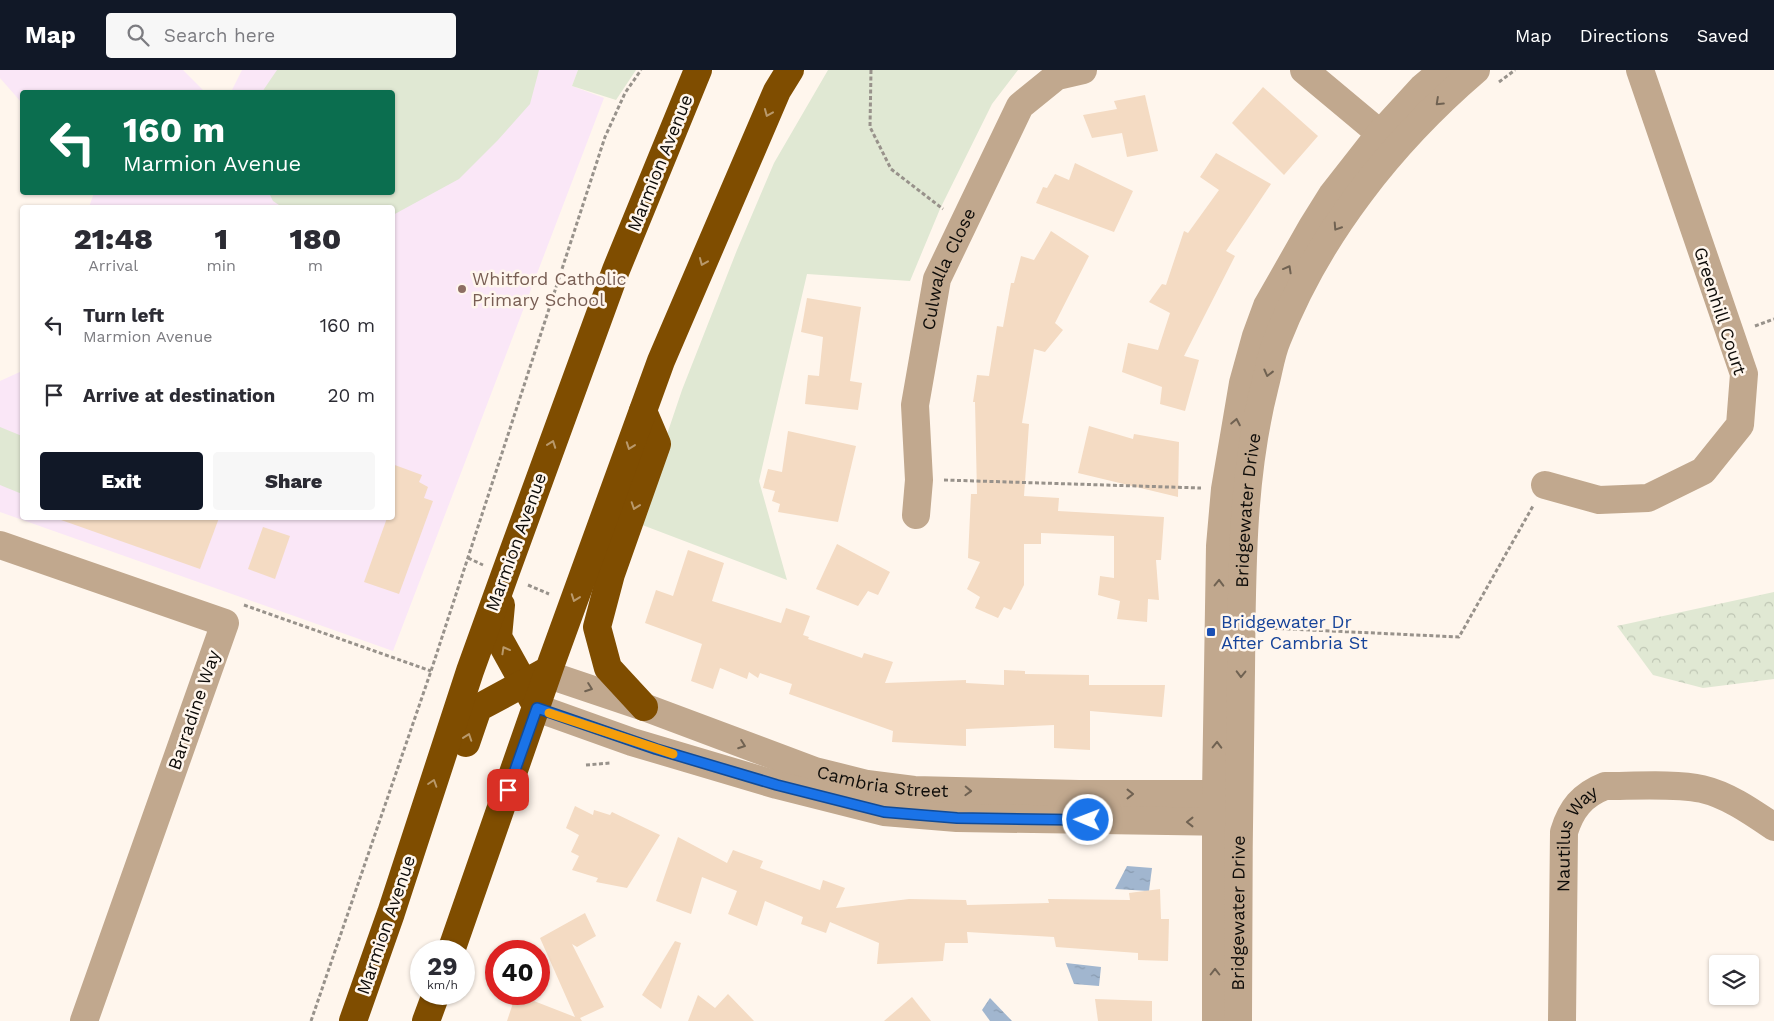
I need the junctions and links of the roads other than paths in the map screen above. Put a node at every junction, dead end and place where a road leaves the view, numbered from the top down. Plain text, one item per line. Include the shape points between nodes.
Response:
1 (698, 70) edge
2 (790, 70) edge
3 (1083, 70) edge
4 (1304, 70) edge
5 (1443, 70) edge
6 (1640, 70) edge
7 (1485, 79) edge
8 (1388, 141) junction
9 (643, 411) junction
10 (1545, 485) road end
11 (916, 516) dead end
12 (0, 545) edge
13 (504, 574) junction
14 (538, 677) junction
15 (537, 708) junction
16 (644, 708) junction
17 (1227, 794) junction
18 (1227, 822) junction
19 (1774, 827) edge
20 (455, 940) edge
21 (375, 958) junction
22 (432, 1005) edge
23 (84, 1021) edge
24 (353, 1021) edge
25 (426, 1021) edge
26 (1216, 1021) edge
27 (1238, 1021) edge
28 (1562, 1021) edge

13 -> 1 highway, Marmion Avenue via 616,270
2 -> 9 highway via 777,91 661,361
3 - 11 street, Culwalla Close via 1057,76 1020,106 937,279 916,405 919,480
4 - 8 street
5 - 8 street, Bridgewater Drive via 1422,88
6 - 10 street, Greenhill Court via 1744,374 1740,424 1703,471 1648,498 1600,500
7 -> 8 street, Bridgewater Drive via 1438,103
8 -> 17 street, Bridgewater Drive via 1316,258 1276,342 1260,406 1246,490 1241,629
17 -> 8 street, Bridgewater Drive via 1220,546 1225,488 1243,382 1267,306 1332,195
9 -> 14 highway
9 -> 16 highway via 657,444 611,574 597,627 608,668
12 - 23 street, Barradine Way via 225,624
14 -> 13 highway via 498,637
21 -> 13 highway, Marmion Avenue
14 - 15 highway
14 -> 16 street, Cambria Street
21 -> 14 highway via 418,881 478,708
18 -> 15 street, Cambria Street via 957,818 884,812 777,785 632,742
15 - 20 highway
16 -> 17 street, Cambria Street via 815,771 867,784 914,790
17 - 18 street, Bridgewater Drive
26 -> 18 street, Bridgewater Drive
18 - 27 street, Bridgewater Drive
19 - 28 street, Nautilus Way via 1716,793 1700,788 1605,786 1579,801 1564,832
21 - 24 highway, Marmion Avenue
22 - 25 highway

